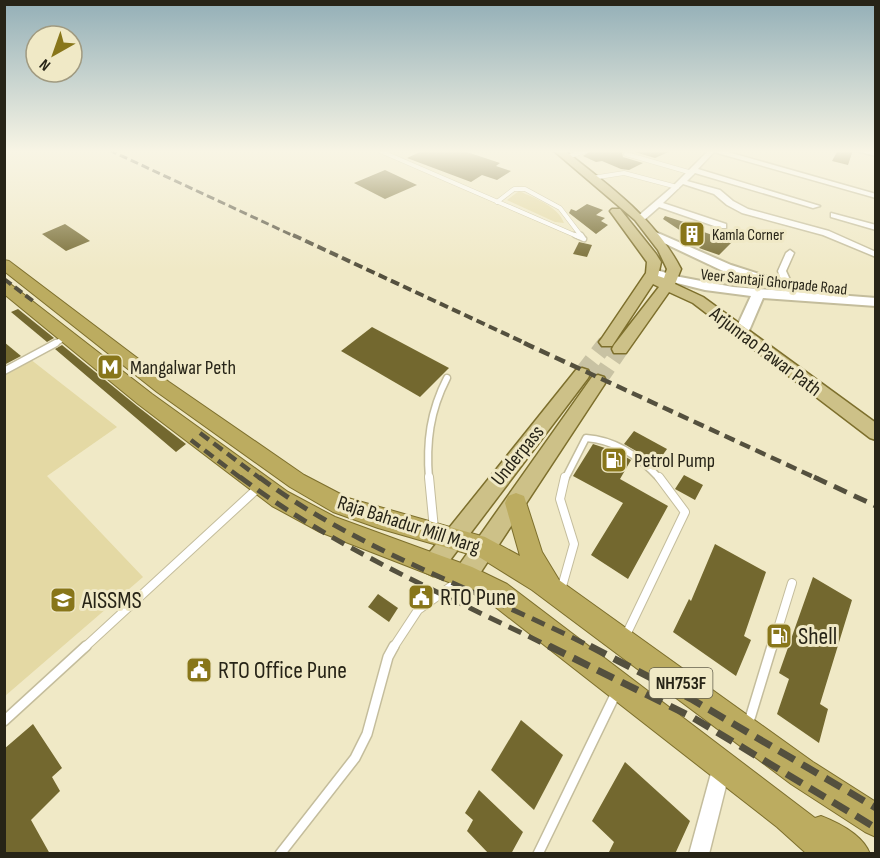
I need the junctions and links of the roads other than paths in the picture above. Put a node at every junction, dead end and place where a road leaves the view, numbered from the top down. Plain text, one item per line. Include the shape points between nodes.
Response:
1 (470, 190) edge
2 (513, 190) edge
3 (527, 190) edge
4 (593, 190) edge
5 (608, 190) edge
6 (673, 190) edge
7 (708, 190) edge
8 (760, 190) edge
9 (855, 190) edge
10 (876, 196) edge
11 (497, 202) junction
12 (658, 204) junction
13 (816, 206) dead end
14 (834, 215) dead end
15 (640, 219) junction
16 (723, 226) dead end
17 (876, 228) edge
18 (651, 233) junction
19 (790, 253) dead end
20 (876, 255) edge
21 (4, 264) edge
22 (650, 274) junction
23 (668, 282) junction
24 (771, 282) junction
25 (787, 284) junction
26 (33, 287) junction
27 (10, 290) edge
28 (876, 291) edge
29 (759, 292) junction
30 (876, 302) edge
31 (741, 333) junction
32 (67, 336) junction
33 (4, 371) edge
34 (447, 378) dead end
35 (876, 433) edge
36 (261, 485) junction
37 (516, 503) junction
38 (444, 535) junction
39 (485, 548) junction
40 (433, 565) junction
41 (465, 576) junction
42 (792, 583) dead end
43 (555, 593) junction
44 (623, 641) junction
45 (620, 685) junction
46 (4, 721) edge
47 (746, 731) junction
48 (722, 765) junction
49 (876, 821) edge
50 (280, 854) edge
51 (538, 854) edge
52 (699, 854) edge
53 (831, 854) edge
54 (854, 854) edge

1 - 11 lane
2 - 11 lane
3 - 11 lane via 560,208 584,239
4 - 22 main road via 626,221
5 - 15 main road
6 - 12 street
7 - 20 street via 745,211 826,234
8 - 13 street
9 - 10 street
12 - 15 street
12 - 16 street
14 - 17 street
15 - 18 main road
18 - 23 main road via 667,253
18 - 24 main road via 727,268
19 - 25 street via 782,272
21 - 26 highway, Raja Bahadur Mill Marg / NH753F
22 - 23 main road, Arjunrao Pawar Path
22 - 23 main road via 614,345
23 - 24 main road, Veer Santaji Ghorpade Road
23 - 29 main road, Veer Santaji Ghorpade Road
23 - 31 main road, Arjunrao Pawar Path
24 - 25 main road, Veer Santaji Ghorpade Road
25 - 28 main road, Veer Santaji Ghorpade Road
26 - 27 highway
26 - 38 highway, Raja Bahadur Mill Marg / NH753F via 172,393 297,481 341,505 378,519
27 - 32 highway, Raja Bahadur Mill Marg / NH753F
29 - 30 main road, Veer Santaji Ghorpade Road
29 - 31 main road
31 - 35 main road, Arjunrao Pawar Path
32 - 33 lane
32 - 36 highway, Raja Bahadur Mill Marg / NH753F
34 - 38 lane via 429,418 428,456
36 - 40 highway, Raja Bahadur Mill Marg / NH753F via 328,525
36 - 46 lane
37 - 38 main road, Underpass via 590,377
37 - 39 main road, Underpass
37 - 43 highway via 532,556
38 - 39 highway, Raja Bahadur Mill Marg / NH753F
38 - 40 main road, Underpass
39 - 41 main road, Underpass
39 - 43 highway, Raja Bahadur Mill Marg / NH753F
40 - 41 highway, Raja Bahadur Mill Marg / NH753F
41 - 45 highway, Raja Bahadur Mill Marg / NH753F via 498,593
41 - 50 lane via 418,609 399,637 388,657 367,734 355,758
42 - 47 lane
43 - 44 highway, Raja Bahadur Mill Marg / NH753F
43 - 44 lane via 574,543 560,499 563,482 586,438 609,440 650,470 685,512
44 - 47 highway, Raja Bahadur Mill Marg / NH753F
45 - 48 highway, Raja Bahadur Mill Marg / NH753F
45 - 51 lane
47 - 49 highway, Raja Bahadur Mill Marg / NH753F
48 - 52 street
48 - 53 highway, Raja Bahadur Mill Marg / NH753F
48 - 54 highway, Raja Bahadur Mill Marg / NH753F

